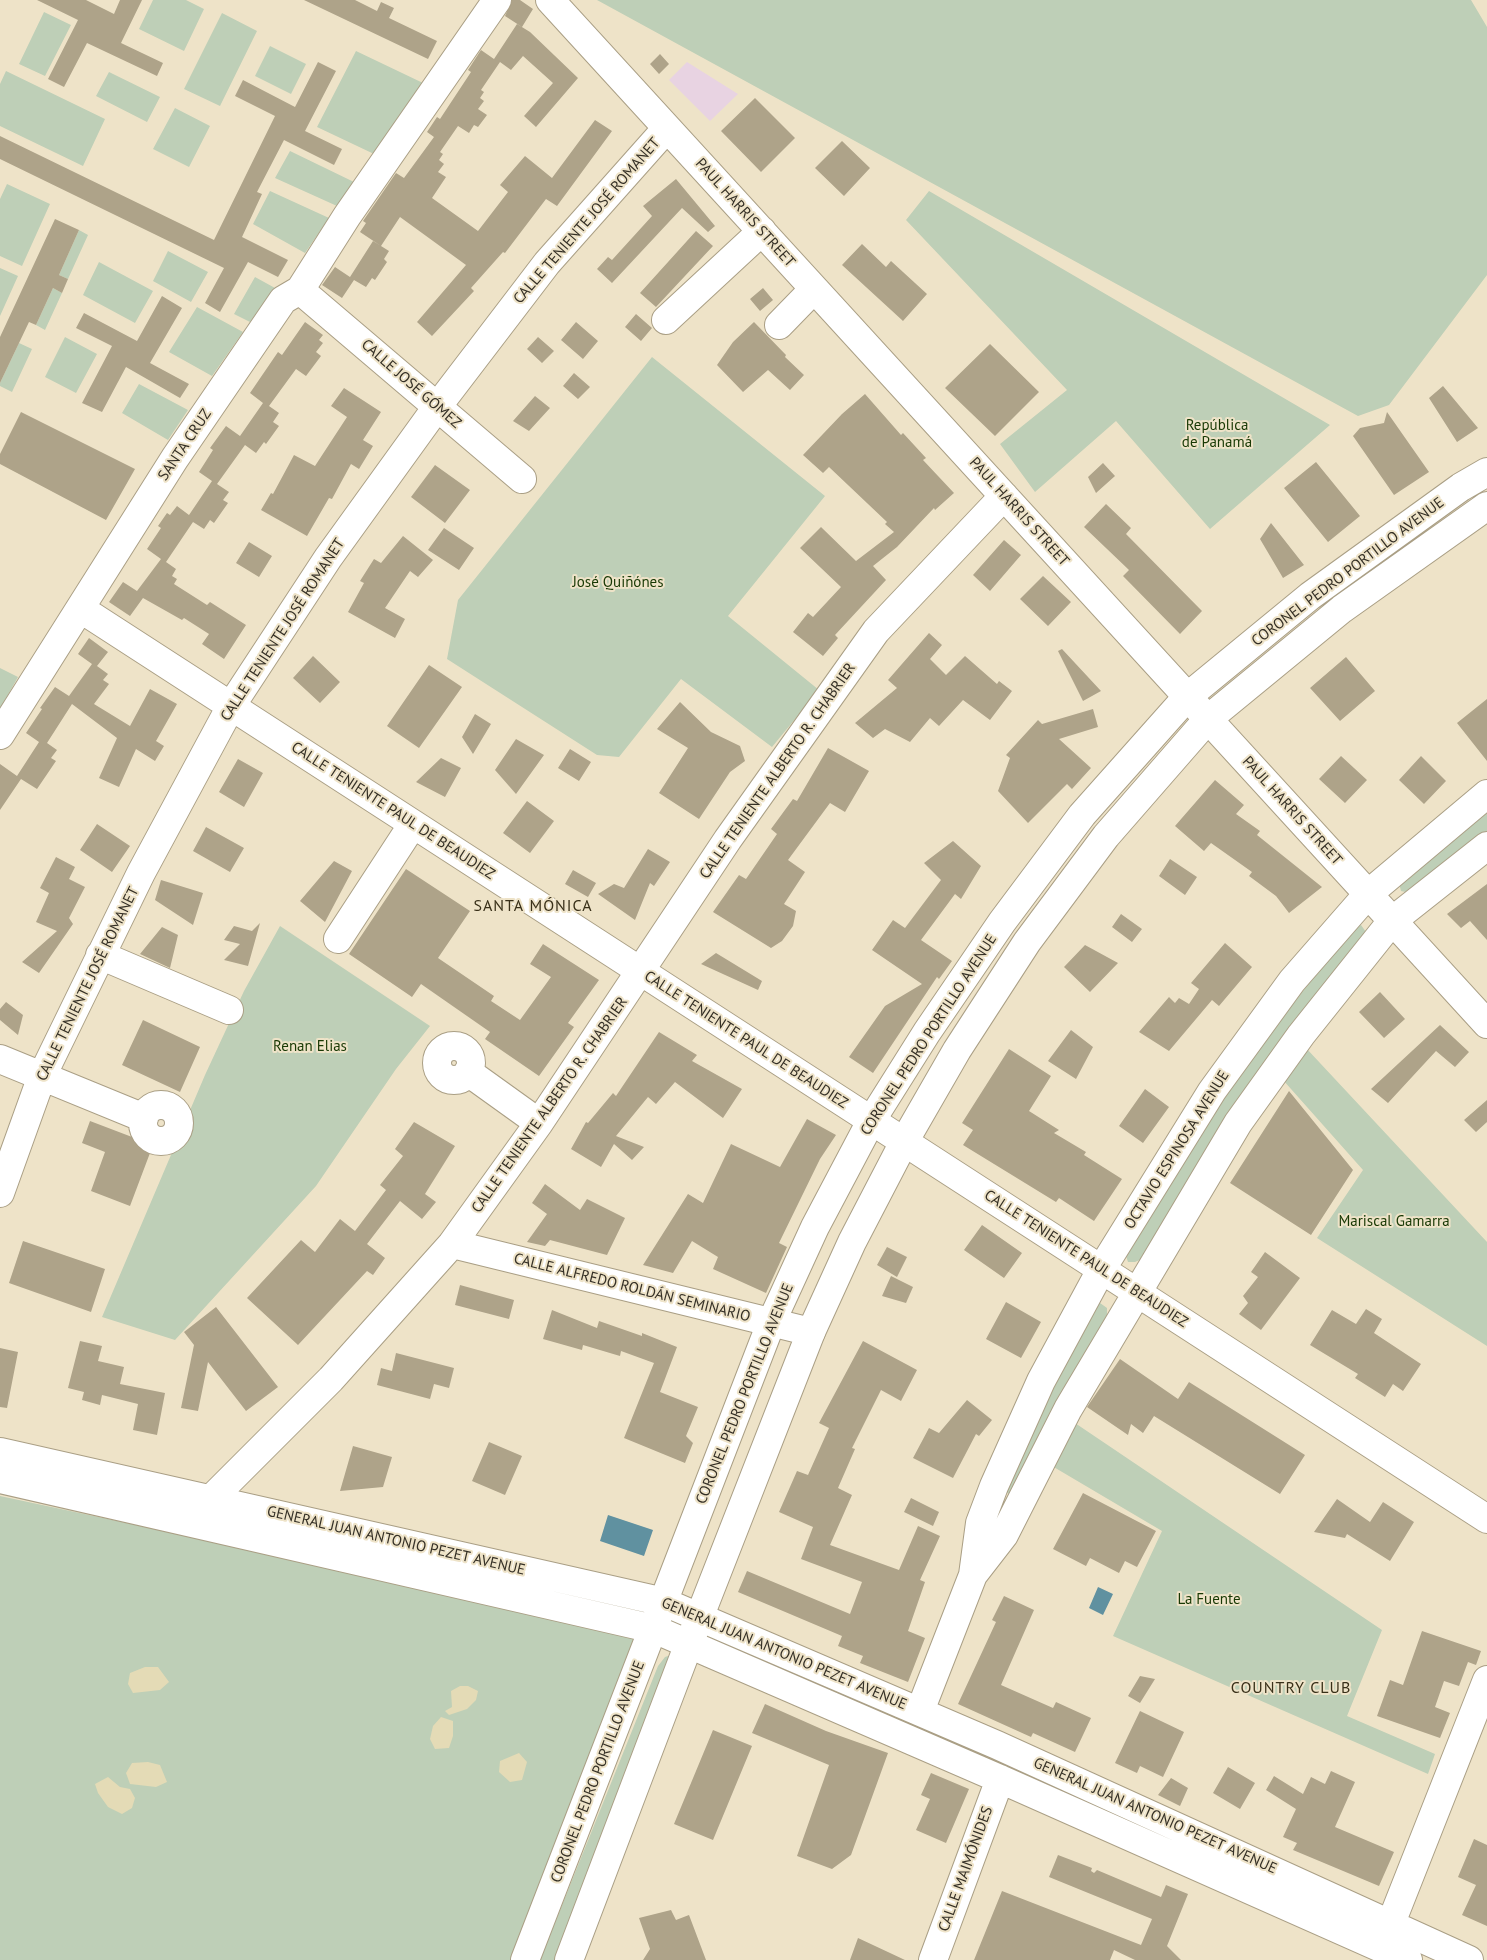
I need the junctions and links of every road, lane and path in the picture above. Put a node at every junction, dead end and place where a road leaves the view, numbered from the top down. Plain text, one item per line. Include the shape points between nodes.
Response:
1 (497, 0) edge
2 (550, 0) edge
3 (667, 128) junction
4 (762, 231) junction
5 (814, 289) junction
6 (300, 290) junction
7 (666, 320) dead end
8 (779, 325) dead end
9 (438, 407) junction
10 (1487, 472) edge
11 (522, 479) dead end
12 (1004, 496) junction
13 (1487, 506) edge
14 (81, 609) junction
15 (1187, 697) junction
16 (231, 706) junction
17 (1208, 719) junction
18 (0, 735) edge
19 (1487, 794) edge
20 (412, 824) junction
21 (1487, 846) edge
22 (1368, 894) junction
23 (1392, 921) junction
24 (338, 939) dead end
25 (100, 955) junction
26 (641, 972) junction
27 (229, 1010) dead end
28 (1487, 1024) edge
29 (0, 1059) edge
30 (468, 1072) dead end
31 (42, 1076) junction
32 (144, 1118) dead end
33 (871, 1121) junction
34 (539, 1123) junction
35 (904, 1142) junction
36 (0, 1191) edge
37 (452, 1244) junction
38 (1101, 1270) junction
39 (1136, 1292) junction
40 (771, 1323) junction
41 (811, 1332) junction
42 (0, 1452) edge
43 (0, 1479) edge
44 (994, 1486) junction
45 (211, 1499) junction
46 (1021, 1502) junction
47 (1487, 1519) edge
48 (973, 1575) junction
49 (664, 1602) junction
50 (700, 1616) junction
51 (654, 1629) junction
52 (689, 1644) junction
53 (1487, 1680) edge
54 (920, 1712) junction
55 (1000, 1779) junction
56 (1391, 1923) junction
57 (1381, 1954) edge
58 (525, 1960) edge
59 (568, 1960) edge
60 (933, 1960) edge
61 (1408, 1960) edge
62 (1469, 1960) edge

1 - 6 street
2 - 3 street, PAUL HARRIS STREET
3 - 4 street, PAUL HARRIS STREET
3 - 9 street, CALLE TENIENTE JOSÉ ROMANET via 547,263
4 - 5 street, PAUL HARRIS STREET
4 - 7 street
5 - 8 street
5 - 12 street, PAUL HARRIS STREET
6 - 9 street, CALLE JOSÉ GÓMEZ
6 - 14 street, SANTA CRUZ via 283,300 175,458
9 - 11 street, CALLE JOSÉ GÓMEZ
9 - 16 street, CALLE TENIENTE JOSÉ ROMANET via 328,558
10 - 15 street, CORONEL PEDRO PORTILLO AVENUE via 1461,487 1310,596
12 - 15 street, PAUL HARRIS STREET
12 - 26 street, CALLE TENIENTE ALBERTO R. CHABRIER via 876,631 728,839
13 - 17 street, CORONEL PEDRO PORTILLO AVENUE via 1342,609
14 - 16 street, CALLE TENIENTE PAUL DE BEAUDIEZ
14 - 18 street, SANTA CRUZ
15 - 17 street, PAUL HARRIS STREET
15 - 33 street, CORONEL PEDRO PORTILLO AVENUE via 1082,816 1002,922
16 - 20 street, CALLE TENIENTE PAUL DE BEAUDIEZ
16 - 25 street, CALLE TENIENTE JOSÉ ROMANET
17 - 22 street, PAUL HARRIS STREET
17 - 35 street, CORONEL PEDRO PORTILLO AVENUE via 1106,836 1027,942 956,1050
19 - 22 street, OCTAVIO ESPINOSA AVENUE
20 - 24 street
20 - 26 street, CALLE TENIENTE PAUL DE BEAUDIEZ
21 - 23 street, OCTAVIO ESPINOSA AVENUE
22 - 23 street, PAUL HARRIS STREET
22 - 38 street, OCTAVIO ESPINOSA AVENUE via 1292,981 1212,1091
23 - 28 street, PAUL HARRIS STREET
23 - 39 street, OCTAVIO ESPINOSA AVENUE via 1301,1034 1238,1123
25 - 27 street
25 - 31 street, CALLE TENIENTE JOSÉ ROMANET
26 - 33 street, CALLE TENIENTE PAUL DE BEAUDIEZ
26 - 34 street, CALLE TENIENTE ALBERTO R. CHABRIER
29 - 31 street
30 - 34 street
31 - 32 street
31 - 36 street, CALLE TENIENTE JOSÉ ROMANET
33 - 35 street, CALLE TENIENTE PAUL DE BEAUDIEZ
33 - 40 street, CORONEL PEDRO PORTILLO AVENUE via 815,1227
34 - 37 street, CALLE TENIENTE ALBERTO R. CHABRIER
35 - 38 street, CALLE TENIENTE PAUL DE BEAUDIEZ
35 - 41 street, CORONEL PEDRO PORTILLO AVENUE via 852,1242
37 - 40 street, CALLE ALFREDO ROLDÁN SEMINARIO
37 - 45 street, CALLE TENIENTE ALBERTO R. CHABRIER via 331,1380
38 - 39 street, CALLE TENIENTE PAUL DE BEAUDIEZ
38 - 44 street, OCTAVIO ESPINOSA AVENUE via 1041,1381
39 - 46 street, OCTAVIO ESPINOSA AVENUE via 1068,1409
39 - 47 street, CALLE TENIENTE PAUL DE BEAUDIEZ
40 - 41 street, CALLE ALFREDO ROLDÁN SEMINARIO
40 - 49 street, CORONEL PEDRO PORTILLO AVENUE
41 - 50 street, CORONEL PEDRO PORTILLO AVENUE
42 - 45 street, GENERAL JUAN ANTONIO PEZET AVENUE
43 - 51 street, GENERAL JUAN ANTONIO PEZET AVENUE
44 - 46 street via 1007,1502
44 - 48 street, OCTAVIO ESPINOSA AVENUE via 980,1523
45 - 49 street, GENERAL JUAN ANTONIO PEZET AVENUE
46 - 48 street, OCTAVIO ESPINOSA AVENUE via 1004,1535
48 - 54 street, OCTAVIO ESPINOSA AVENUE
49 - 50 street, GENERAL JUAN ANTONIO PEZET AVENUE
49 - 51 street, CORONEL PEDRO PORTILLO AVENUE
50 - 52 street, CORONEL PEDRO PORTILLO AVENUE
50 - 54 street, GENERAL JUAN ANTONIO PEZET AVENUE
51 - 52 street, GENERAL JUAN ANTONIO PEZET AVENUE
51 - 58 street, CORONEL PEDRO PORTILLO AVENUE
52 - 55 street, GENERAL JUAN ANTONIO PEZET AVENUE
52 - 59 street, CORONEL PEDRO PORTILLO AVENUE
53 - 56 street
54 - 56 street, GENERAL JUAN ANTONIO PEZET AVENUE
55 - 57 street, GENERAL JUAN ANTONIO PEZET AVENUE
55 - 60 street, CALLE MAIMÓNIDES
56 - 62 street, GENERAL JUAN ANTONIO PEZET AVENUE
57 - 61 street, GENERAL JUAN ANTONIO PEZET AVENUE

